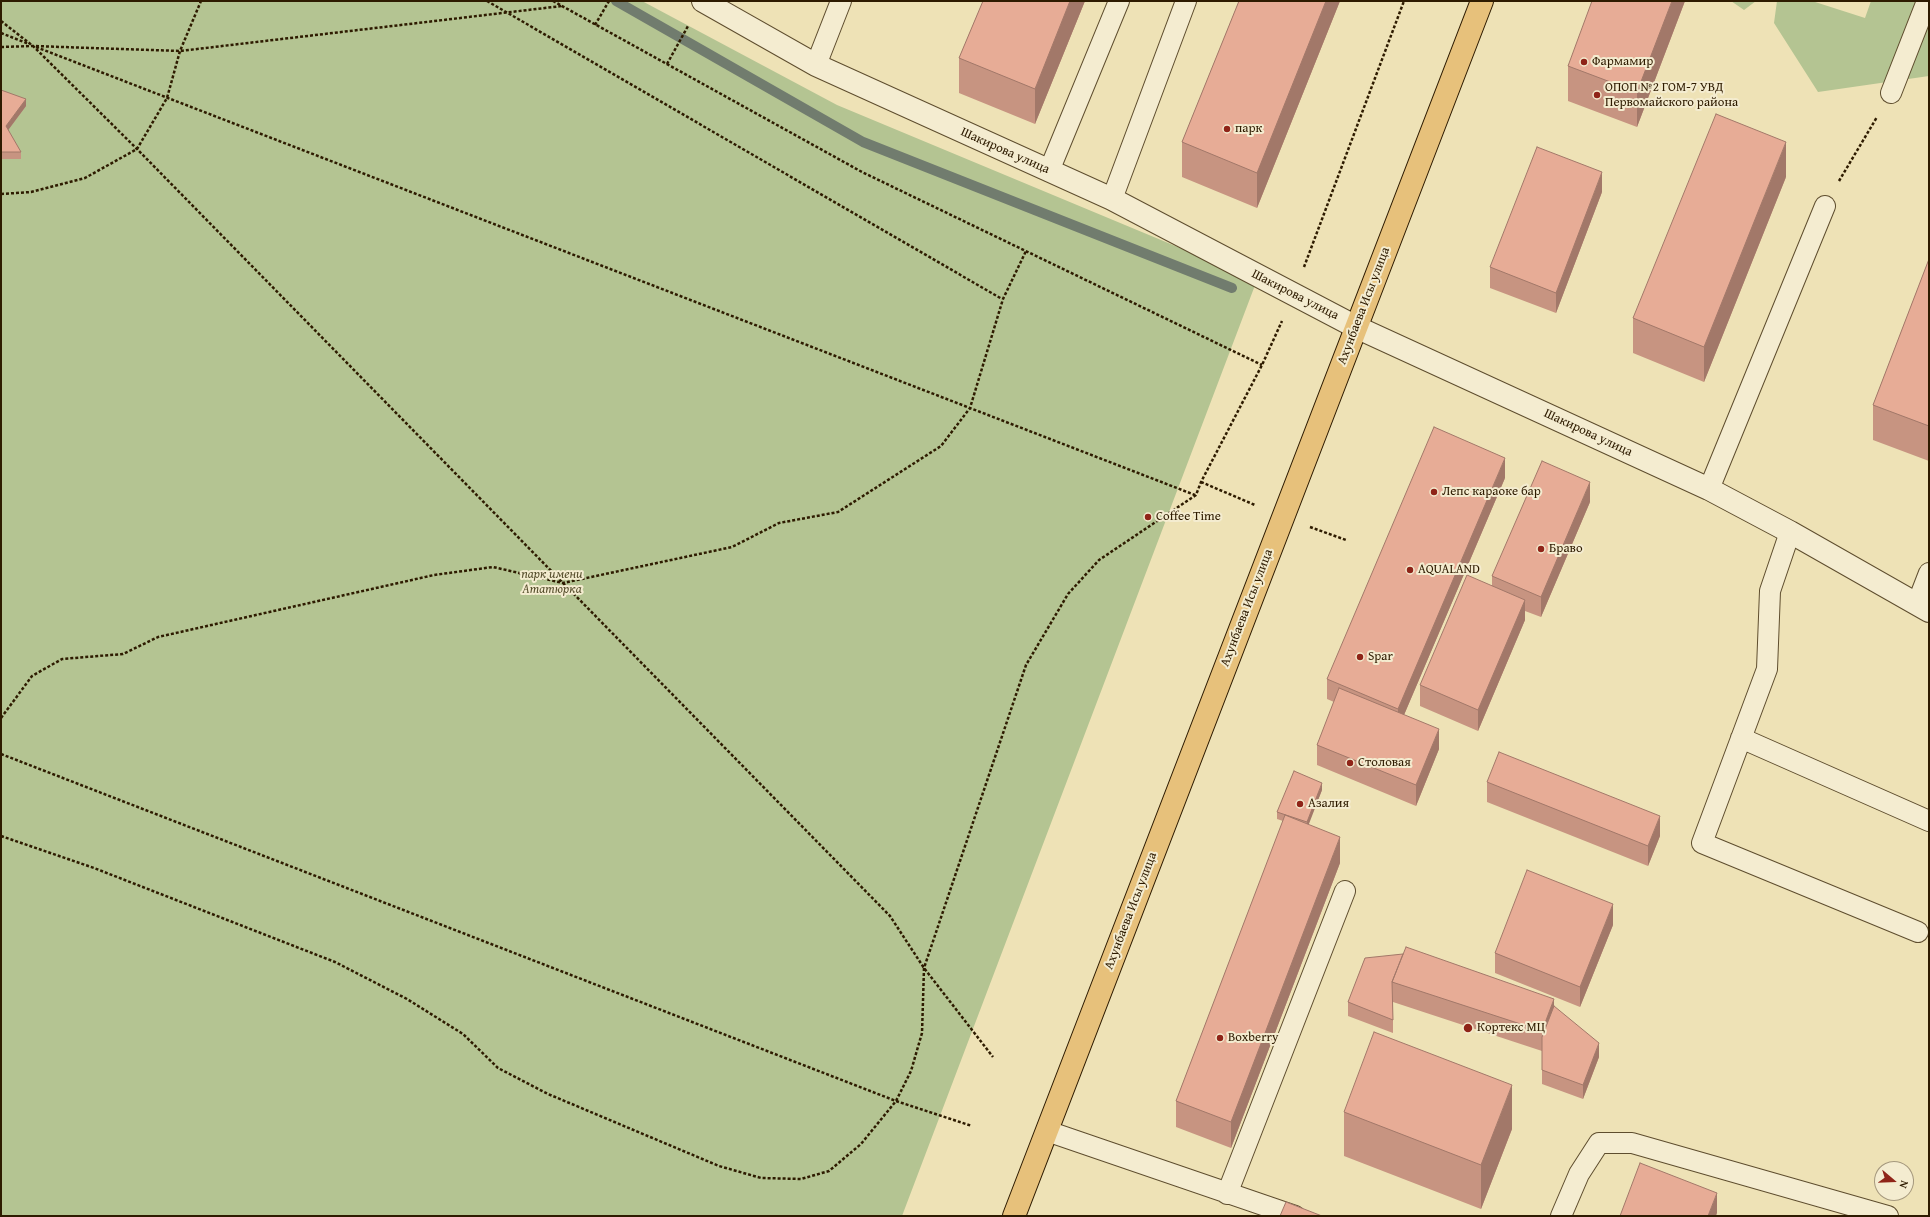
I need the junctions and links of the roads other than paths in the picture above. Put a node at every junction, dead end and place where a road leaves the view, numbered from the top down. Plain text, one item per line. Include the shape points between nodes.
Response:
1 (703, 1) edge
2 (841, 1) edge
3 (1119, 1) edge
4 (1186, 1) edge
5 (1482, 1) edge
6 (1928, 1) edge
7 (816, 65) junction
8 (1891, 93) road end
9 (1049, 171) junction
10 (1112, 199) junction
11 (1825, 206) road end
12 (1356, 327) junction
13 (1709, 489) junction
14 (1790, 532) junction
15 (1929, 573) edge
16 (1923, 608) edge
17 (1741, 738) junction
18 (1929, 821) edge
19 (1345, 891) dead end
20 (1918, 932) dead end
21 (1047, 1131) junction
22 (1226, 1194) junction
23 (1014, 1216) edge
24 (1295, 1216) edge
25 (1561, 1216) edge
26 (1888, 1216) edge

1 - 7 street, Шакирова улица
2 - 7 lane
3 - 9 lane
4 - 10 lane
5 - 12 main road, Ахунбаева Исы улица
6 - 8 lane
7 - 9 street, Шакирова улица
9 - 10 street, Шакирова улица
10 - 12 street, Шакирова улица
11 - 13 lane
12 - 13 street, Шакирова улица
12 - 21 main road, Ахунбаева Исы улица
13 - 14 street, Шакирова улица
14 - 16 street, Шакирова улица
14 - 17 lane via 1770,591 1767,669
15 - 16 lane
17 - 18 lane
17 - 20 lane via 1702,843
19 - 22 lane
21 - 22 lane
21 - 23 main road, Ахунбаева Исы улица
22 - 24 lane
25 - 26 lane via 1579,1174 1599,1143 1632,1143

